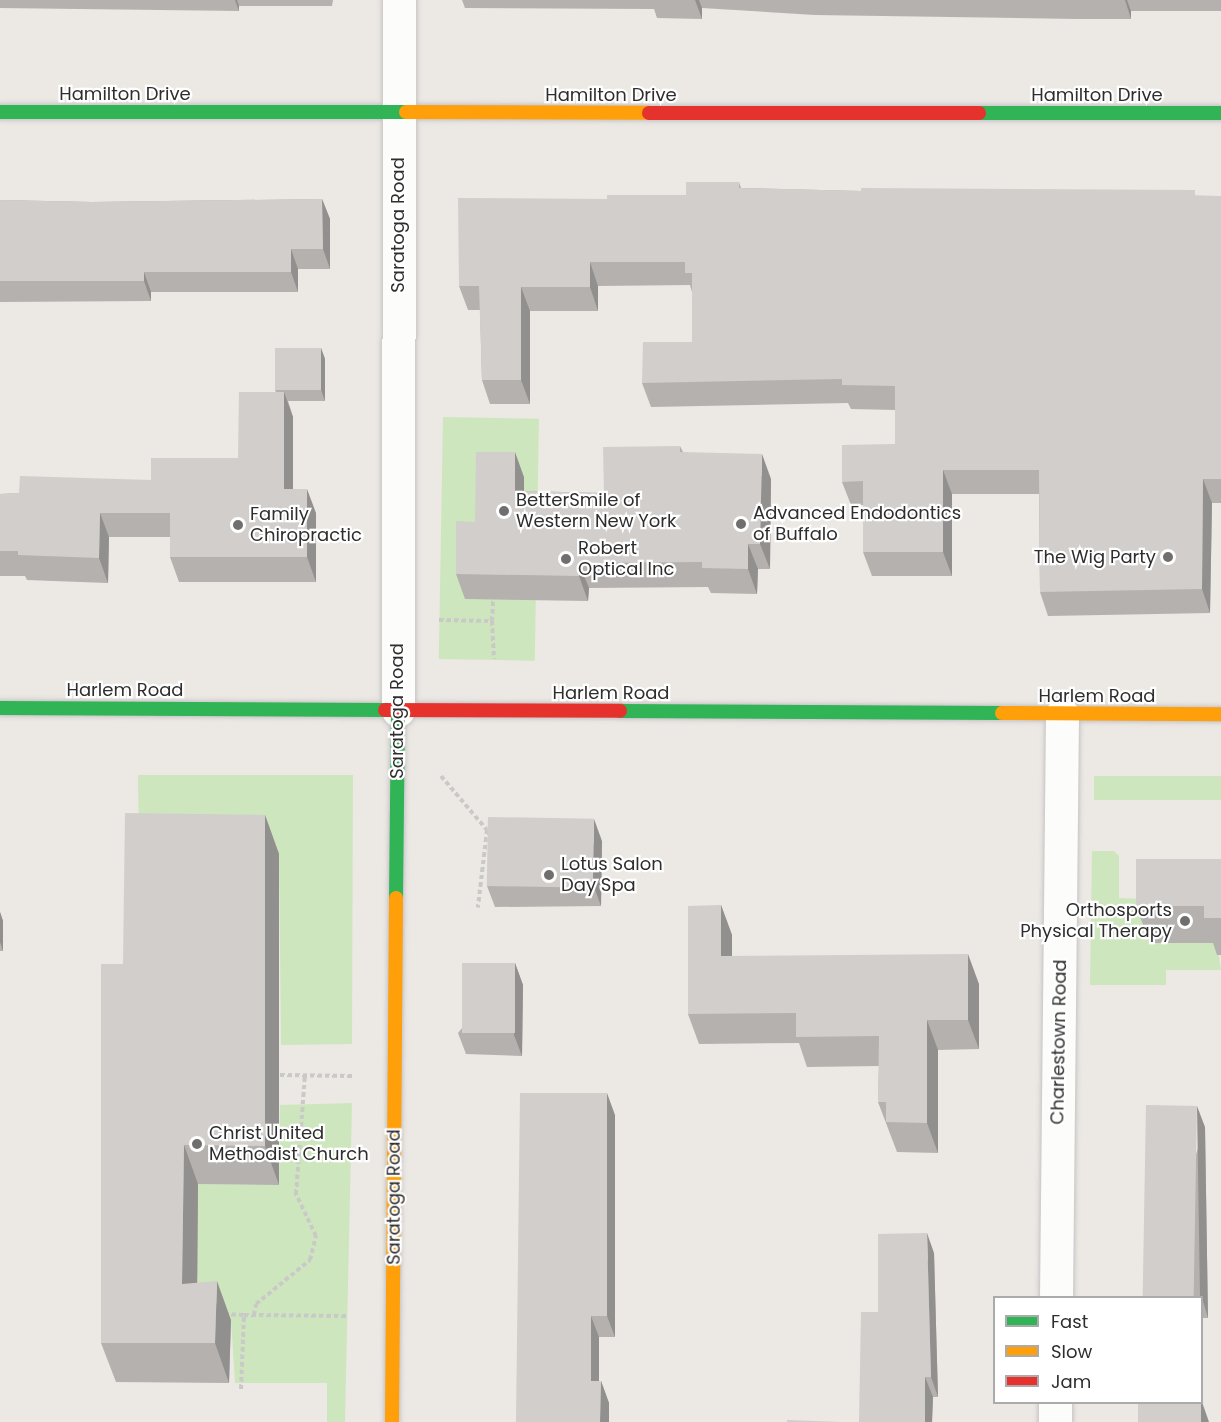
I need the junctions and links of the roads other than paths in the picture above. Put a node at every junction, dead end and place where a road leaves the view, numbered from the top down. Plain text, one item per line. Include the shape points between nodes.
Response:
1 (399, 0) edge
2 (0, 111) edge
3 (398, 113) junction
4 (1221, 113) edge
5 (0, 708) edge
6 (398, 710) junction
7 (1062, 714) junction
8 (1221, 714) edge
9 (1056, 1296) edge
10 (1055, 1404) edge
11 (392, 1422) edge
12 (1054, 1422) edge

1 - 3 street, Saratoga Road
2 - 3 street, Hamilton Drive
3 - 4 street, Hamilton Drive
3 - 6 street, Saratoga Road
5 - 6 street, Harlem Road
6 - 7 street, Harlem Road
6 - 11 street, Saratoga Road
7 - 8 street, Harlem Road
7 - 9 street, Charlestown Road
10 - 12 street

